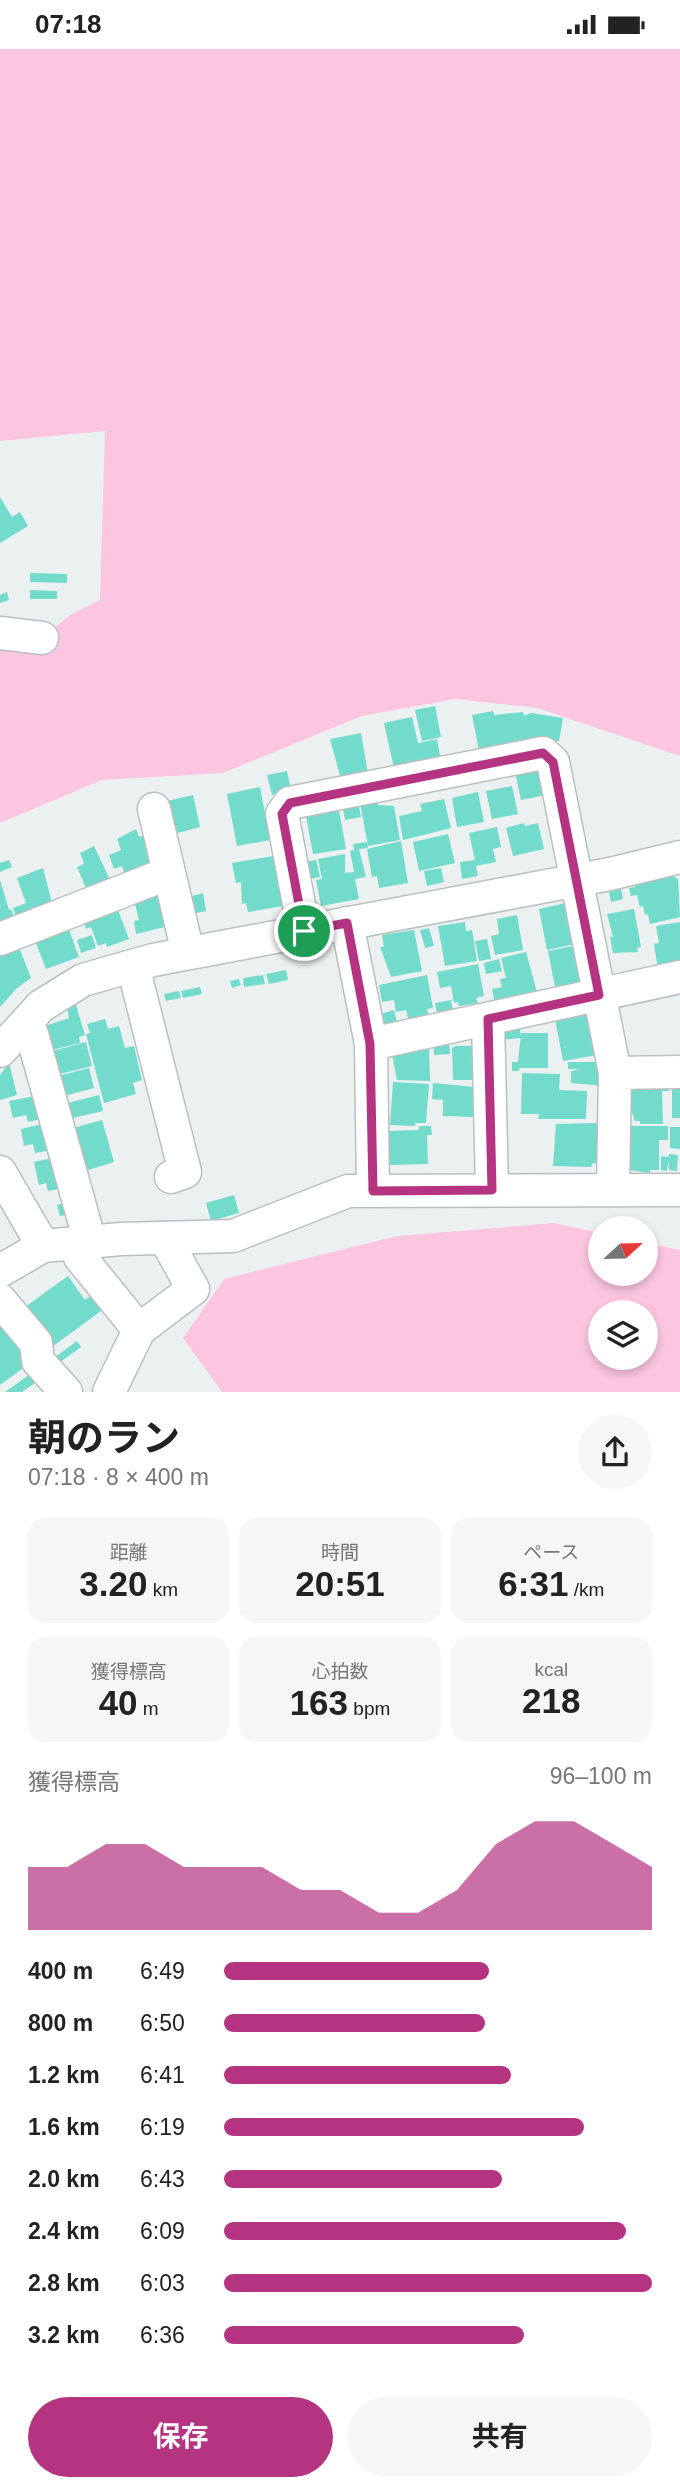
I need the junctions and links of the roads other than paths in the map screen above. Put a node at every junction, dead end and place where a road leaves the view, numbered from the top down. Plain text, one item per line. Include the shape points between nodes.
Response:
1 (0, 633) edge
2 (42, 638) dead end
3 (154, 809) dead end
4 (680, 857) edge
5 (169, 873) junction
6 (576, 881) junction
7 (347, 923) junction
8 (304, 931) junction
9 (0, 939) edge
10 (188, 953) junction
11 (133, 965) junction
12 (680, 977) edge
13 (599, 995) junction
14 (488, 1019) junction
15 (23, 1026) junction
16 (370, 1044) junction
17 (0, 1051) edge
18 (680, 1072) edge
19 (615, 1073) junction
20 (0, 1172) edge
21 (171, 1177) dead end
22 (680, 1189) edge
23 (492, 1190) junction
24 (613, 1190) junction
25 (373, 1191) junction
26 (165, 1238) junction
27 (82, 1243) junction
28 (43, 1246) junction
29 (0, 1271) edge
30 (0, 1300) edge
31 (139, 1329) junction
32 (66, 1392) edge
33 (109, 1392) edge

1 - 2 street
3 - 5 street
4 - 6 street
5 - 9 street
5 - 10 street
6 - 7 street
6 - 8 street via 553,762 543,753 290,803 282,814
6 - 13 street
7 - 8 street
7 - 16 street
8 - 10 street
10 - 11 street
11 - 15 street via 83,980 41,1006
11 - 21 street via 185,1172
12 - 13 street
13 - 14 street
13 - 19 street
14 - 16 street
14 - 23 street
15 - 17 street
15 - 27 street via 32,1034
16 - 25 street
18 - 19 street
19 - 24 street
20 - 28 street
22 - 24 street
23 - 24 street
23 - 25 street
25 - 26 street via 348,1191 233,1236
26 - 27 street
26 - 31 street via 193,1289
27 - 28 street
27 - 31 street via 80,1257
28 - 29 street
30 - 32 street via 36,1343 38,1361
31 - 33 street

